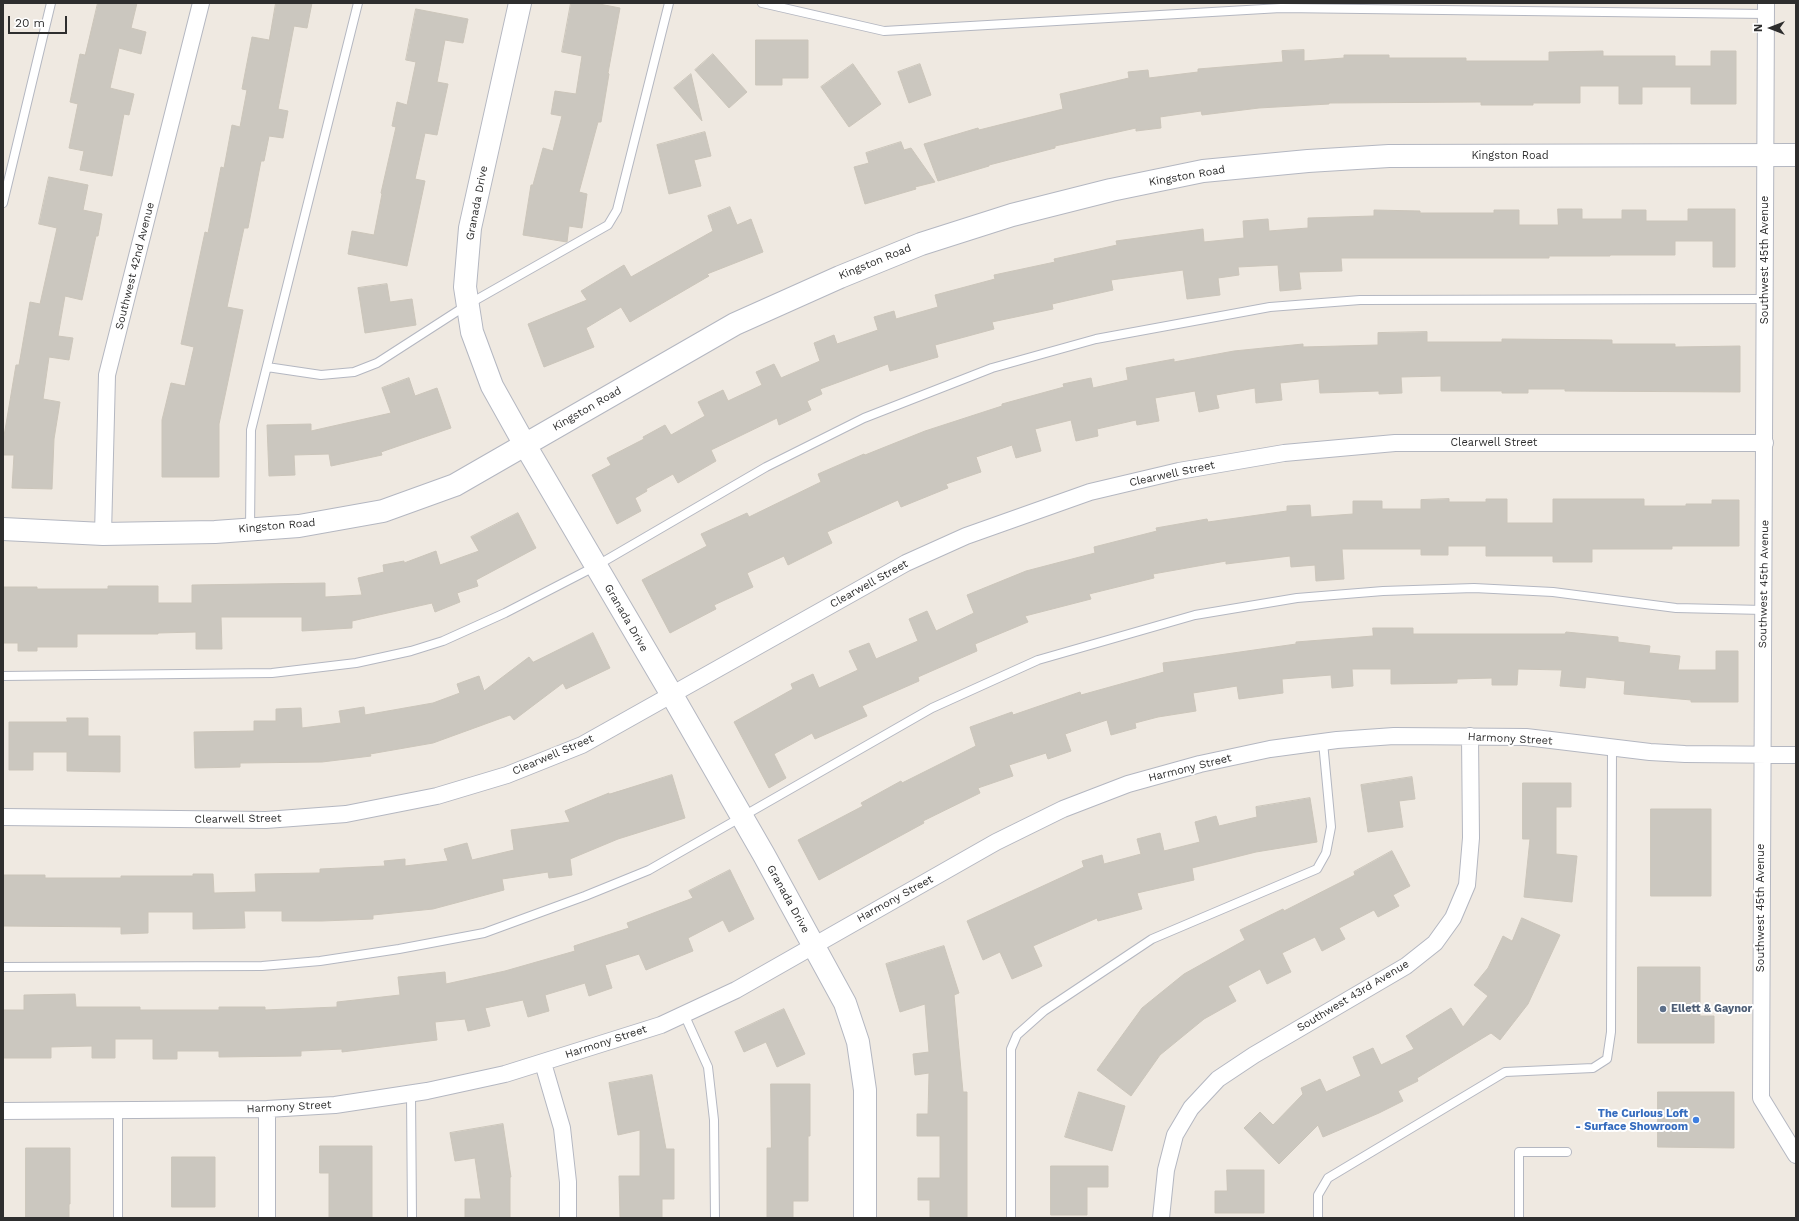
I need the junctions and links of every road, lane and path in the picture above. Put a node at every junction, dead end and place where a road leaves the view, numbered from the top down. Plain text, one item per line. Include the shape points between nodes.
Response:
1 (51, 3) edge
2 (201, 3) edge
3 (358, 3) edge
4 (520, 3) edge
5 (669, 3) edge
6 (762, 3) edge
7 (1766, 9) edge
8 (1765, 155) junction
9 (1796, 155) edge
10 (3, 203) edge
11 (1765, 300) junction
12 (467, 305) junction
13 (267, 367) junction
14 (1765, 443) junction
15 (525, 445) junction
16 (3, 529) edge
17 (250, 529) junction
18 (103, 534) junction
19 (596, 566) junction
20 (1764, 610) junction
21 (3, 676) edge
22 (672, 695) junction
23 (1470, 736) junction
24 (1323, 742) junction
25 (1612, 747) junction
26 (1762, 755) junction
27 (1796, 755) edge
28 (742, 816) junction
29 (3, 817) edge
30 (813, 945) junction
31 (3, 967) edge
32 (684, 1014) junction
33 (543, 1063) junction
34 (411, 1094) junction
35 (267, 1109) junction
36 (118, 1110) junction
37 (3, 1111) edge
38 (1568, 1152) dead end
39 (1796, 1155) edge
40 (118, 1218) edge
41 (267, 1218) edge
42 (412, 1218) edge
43 (568, 1218) edge
44 (714, 1218) edge
45 (865, 1218) edge
46 (1011, 1218) edge
47 (1161, 1218) edge
48 (1318, 1218) edge
49 (1519, 1218) edge

1 - 10 lane
2 - 18 street, Southwest 42nd Avenue via 107,375
3 - 13 lane
4 - 12 street, Granada Drive via 470,228 465,287
5 - 12 lane via 617,210 608,225
6 - 7 lane via 884,31 1281,8
7 - 8 street, Southwest 45th Avenue
8 - 9 street, Kingston Road
8 - 11 street, Southwest 45th Avenue
8 - 15 street, Kingston Road via 1382,156 1203,171 1111,190 1012,215 921,244 840,276 735,324
11 - 14 street, Southwest 45th Avenue
11 - 19 lane via 1360,300 1270,307 1096,339 992,368 864,418 766,467
12 - 13 lane via 377,363 354,372 321,375
12 - 15 street, Granada Drive via 472,332 492,386
13 - 17 lane via 251,430
14 - 20 street, Southwest 45th Avenue
14 - 22 street, Clearwell Street via 1395,443 1284,453 1180,471 1090,492 966,536 906,563
15 - 17 street, Kingston Road via 454,485 383,511 299,526
15 - 19 street, Granada Drive
16 - 18 street, Kingston Road
17 - 18 street, Kingston Road
19 - 21 lane via 505,613 443,641 356,663 272,673
19 - 22 street, Granada Drive
20 - 26 street, Southwest 45th Avenue
20 - 28 lane via 1676,608 1553,592 1474,588 1382,591 1297,598 1195,615 1038,660 932,708
22 - 28 street, Granada Drive
22 - 29 street, Clearwell Street via 582,745 507,775 437,796 346,814 266,820
23 - 24 street, Harmony Street via 1394,736
23 - 25 street, Harmony Street via 1526,737
23 - 47 street, Southwest 43rd Avenue via 1471,838 1467,884 1453,918 1434,943 1406,966 1254,1055 1218,1079 1191,1108 1175,1135 1166,1170
24 - 30 street, Harmony Street via 1270,749 1200,764 1128,784 1063,809 996,842
24 - 46 lane via 1330,827 1326,853 1317,869 1152,939 1044,1011 1017,1035 1011,1049
25 - 26 street, Harmony Street via 1685,754
25 - 48 lane via 1611,1032 1607,1059 1593,1068 1505,1072 1328,1178 1318,1195
26 - 27 street, Harmony Street
26 - 39 street, Southwest 45th Avenue via 1761,1098
28 - 30 street, Granada Drive
28 - 31 lane via 649,870 484,933 328,960 262,966
30 - 32 street, Harmony Street via 736,990
30 - 45 street, Granada Drive via 846,1003 858,1042 865,1090
32 - 33 street, Harmony Street
32 - 44 lane via 708,1067 714,1120
33 - 34 street, Harmony Street via 505,1074
33 - 43 street via 562,1128 568,1182
34 - 35 street, Harmony Street via 335,1104
34 - 42 lane
35 - 36 street, Harmony Street
35 - 41 street
36 - 37 street, Harmony Street
36 - 40 lane
38 - 49 lane via 1519,1152

